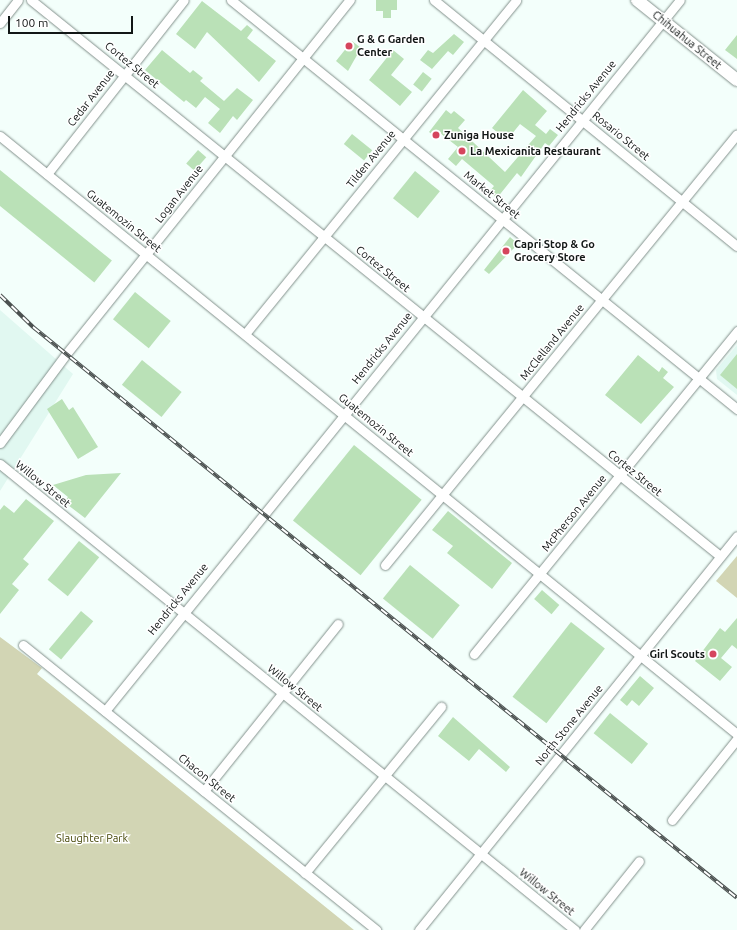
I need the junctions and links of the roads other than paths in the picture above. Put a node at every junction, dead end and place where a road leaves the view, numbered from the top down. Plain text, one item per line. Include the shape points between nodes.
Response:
1 (18, 0) edge
2 (31, 0) edge
3 (184, 0) edge
4 (232, 0) edge
5 (350, 0) edge
6 (434, 0) edge
7 (516, 0) edge
8 (637, 0) edge
9 (680, 0) edge
10 (663, 21) junction
11 (0, 23) edge
12 (483, 40) junction
13 (304, 58) junction
14 (125, 74) junction
15 (737, 80) edge
16 (582, 120) junction
17 (737, 134) edge
18 (0, 136) edge
19 (403, 138) junction
20 (225, 156) junction
21 (47, 174) junction
22 (682, 201) junction
23 (503, 218) junction
24 (324, 236) junction
25 (737, 246) edge
26 (147, 255) junction
27 (603, 300) junction
28 (423, 317) junction
29 (737, 330) edge
30 (245, 334) junction
31 (699, 378) junction
32 (524, 397) junction
33 (737, 409) edge
34 (344, 414) junction
35 (0, 443) edge
36 (0, 464) edge
37 (619, 476) junction
38 (444, 496) junction
39 (737, 536) edge
40 (720, 556) junction
41 (385, 565) dead end
42 (540, 573) junction
43 (183, 612) junction
44 (338, 624) dead end
45 (23, 645) dead end
46 (474, 654) dead end
47 (640, 655) junction
48 (283, 694) junction
49 (441, 707) dead end
50 (104, 711) junction
51 (737, 734) edge
52 (737, 739) edge
53 (384, 775) junction
54 (204, 791) junction
55 (672, 820) dead end
56 (481, 854) junction
57 (639, 861) dead end
58 (305, 873) junction
59 (376, 930) edge
60 (419, 930) edge
61 (575, 930) edge
62 (584, 930) edge

1 - 11 street
2 - 14 street, Cortez Street
3 - 14 street, Cedar Avenue
4 - 13 street, Market Street
5 - 13 street, Logan Avenue
6 - 12 street, Rosario Street
7 - 12 street, Tilden Avenue
8 - 10 main road, Chihuahua Street
9 - 10 street, Hendricks Avenue
10 - 15 main road, Chihuahua Street
10 - 16 street, Hendricks Avenue
12 - 16 street, Rosario Street
12 - 19 street, Tilden Avenue
13 - 19 street, Market Street
13 - 20 street, Logan Avenue
14 - 20 street, Cortez Street
14 - 21 street, Cedar Avenue
16 - 22 street, Rosario Street
16 - 23 street, Hendricks Avenue
17 - 22 street, McClelland Avenue
18 - 21 street, Guatemozin Street
19 - 23 street, Market Street
19 - 24 street, Tilden Avenue
20 - 24 street, Cortez Street
20 - 26 street, Logan Avenue
21 - 26 street, Guatemozin Street
22 - 25 street, Rosario Street
22 - 27 street, McClelland Avenue
23 - 27 street, Market Street
23 - 28 street, Hendricks Avenue
24 - 28 street, Cortez Street
24 - 30 street, Tilden Avenue
26 - 30 street, Guatemozin Street
26 - 35 street, Logan Avenue via 66,354
27 - 31 street, Market Street
27 - 32 street, McClelland Avenue
28 - 32 street, Cortez Street
28 - 34 street, Hendricks Avenue
29 - 31 street, McPherson Avenue
30 - 34 street, Guatemozin Street
31 - 33 street, Market Street
31 - 37 street, McPherson Avenue
32 - 37 street, Cortez Street
32 - 38 street, McClelland Avenue
34 - 38 street, Guatemozin Street
34 - 43 street, Hendricks Avenue
36 - 43 street, Willow Street
37 - 40 street, Cortez Street
37 - 42 street, McPherson Avenue
38 - 41 street, McClelland Avenue
38 - 42 street, Guatemozin Street
39 - 40 street, North Stone Avenue
40 - 47 street, North Stone Avenue
42 - 46 street, McPherson Avenue
42 - 47 street, Guatemozin Street
43 - 48 street, Willow Street
43 - 50 street, Hendricks Avenue
44 - 48 street
45 - 50 street, Chacon Street
47 - 51 street, Guatemozin Street
47 - 56 street, North Stone Avenue
48 - 53 street, Willow Street
48 - 54 street
49 - 53 street
50 - 54 street, Chacon Street
52 - 55 street
53 - 56 street, Willow Street
53 - 58 street
54 - 58 street, Chacon Street
56 - 60 street, North Stone Avenue
56 - 61 street, Willow Street
57 - 62 street
58 - 59 street, Chacon Street

